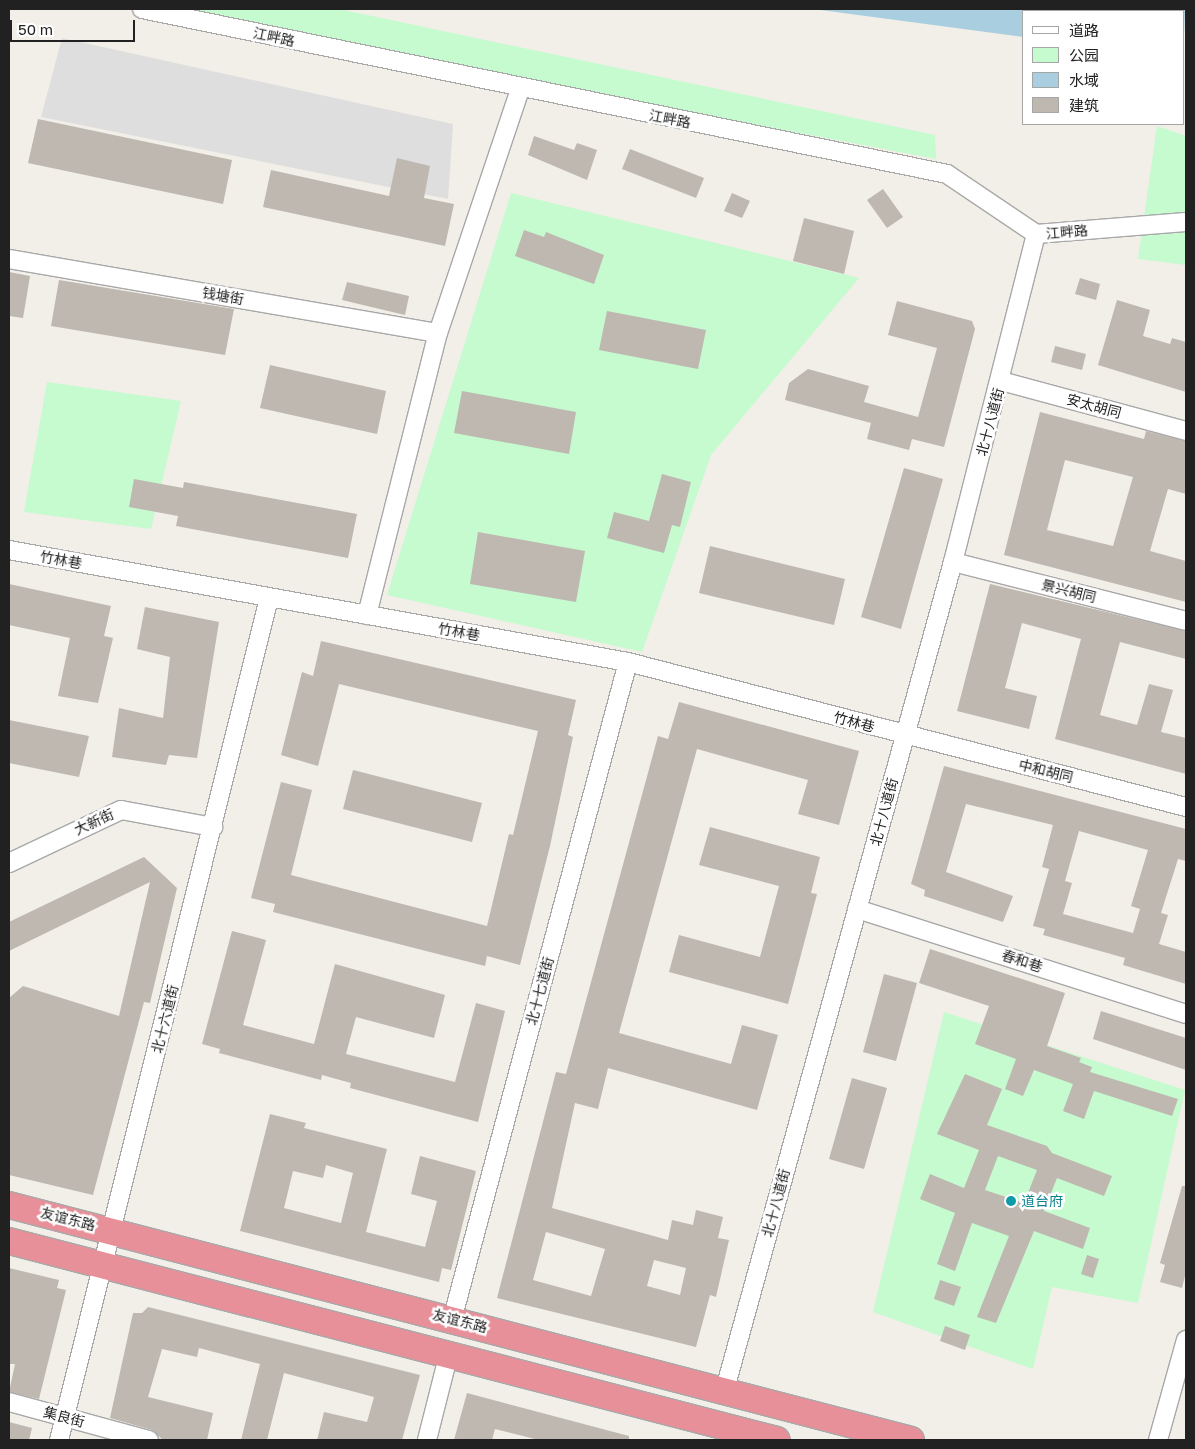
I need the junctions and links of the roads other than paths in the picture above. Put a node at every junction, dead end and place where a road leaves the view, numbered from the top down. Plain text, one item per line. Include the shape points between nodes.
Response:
1 (142, 9) edge
2 (520, 89) junction
3 (1186, 222) edge
4 (1036, 234) junction
5 (9, 260) edge
6 (438, 333) junction
7 (1001, 381) junction
8 (1186, 431) edge
9 (9, 550) edge
10 (953, 562) junction
11 (269, 598) junction
12 (367, 615) junction
13 (1186, 621) edge
14 (628, 662) junction
15 (905, 736) junction
16 (1186, 806) edge
17 (213, 827) junction
18 (9, 863) edge
19 (857, 909) junction
20 (1186, 1014) edge
21 (9, 1205) edge
22 (113, 1231) junction
23 (9, 1241) edge
24 (104, 1266) junction
25 (452, 1320) junction
26 (1186, 1340) edge
27 (449, 1353) junction
28 (725, 1389) junction
29 (9, 1402) edge
30 (64, 1417) junction
31 (59, 1440) edge
32 (149, 1440) edge
33 (427, 1440) edge
34 (776, 1440) edge
35 (911, 1440) edge
36 (1158, 1440) edge

1 - 2 street, 江畔路
2 - 4 street, 江畔路 via 947,174
2 - 6 street
3 - 4 street, 江畔路
4 - 7 street, 北十八道街
5 - 6 street, 钱塘街
6 - 12 street
7 - 8 street, 安太胡同
7 - 10 street, 北十八道街
9 - 11 street, 竹林巷
10 - 13 street, 景兴胡同
10 - 15 street, 北十八道街
11 - 12 street, 竹林巷
11 - 17 street, 北十六道街
12 - 14 street, 竹林巷
14 - 15 street, 竹林巷
14 - 25 street, 北十七道街
15 - 16 street, 中和胡同
15 - 19 street, 北十八道街
17 - 18 street, 大新街 via 121,810
17 - 22 street, 北十六道街
19 - 20 street, 春和巷
19 - 28 street, 北十八道街
21 - 22 highway, 友谊东路
22 - 24 street, 北十六道街
22 - 25 highway, 友谊东路
23 - 24 highway
24 - 27 highway
24 - 30 street, 北十六道街
25 - 28 highway, 友谊东路
26 - 36 street
27 - 33 street
27 - 34 highway
28 - 35 highway, 友谊东路
29 - 30 street, 集良街
30 - 31 street, 北十六道街
30 - 32 street, 集良街

